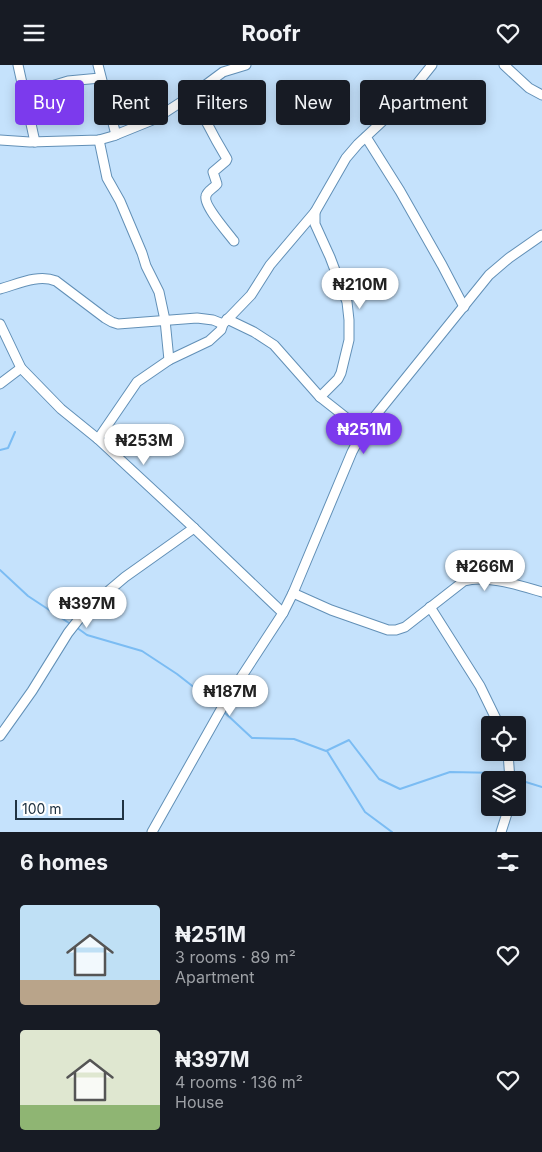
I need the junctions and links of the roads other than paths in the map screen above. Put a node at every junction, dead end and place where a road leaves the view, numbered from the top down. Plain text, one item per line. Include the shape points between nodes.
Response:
1 (18, 65) edge
2 (98, 65) edge
3 (246, 65) edge
4 (432, 65) edge
5 (504, 65) edge
6 (100, 78) junction
7 (22, 80) edge
8 (79, 80) edge
9 (212, 80) edge
10 (542, 95) edge
11 (178, 104) edge
12 (31, 125) edge
13 (208, 125) edge
14 (116, 135) junction
15 (366, 137) junction
16 (0, 140) edge
17 (99, 140) junction
18 (35, 142) junction
19 (315, 211) junction
20 (542, 235) edge
21 (234, 241) dead end
22 (0, 289) edge
23 (464, 307) junction
24 (165, 320) junction
25 (225, 321) junction
26 (0, 324) edge
27 (169, 360) junction
28 (20, 368) junction
29 (0, 384) edge
30 (320, 397) junction
31 (364, 431) junction
32 (98, 439) junction
33 (194, 528) junction
34 (542, 592) edge
35 (293, 593) junction
36 (430, 607) junction
37 (282, 613) junction
38 (495, 716) edge
39 (0, 736) edge
40 (506, 816) edge
41 (152, 832) edge
42 (501, 832) edge

1 - 7 street
2 - 6 street
3 - 9 street via 223,72
4 - 15 street via 400,105
5 - 10 street via 529,88
6 - 8 street
6 - 14 street
11 - 14 street via 155,119
12 - 18 street
13 - 21 street via 227,159 213,172 217,184 206,196 206,201
14 - 17 street
15 - 19 street via 346,159
15 - 23 street
16 - 18 street
17 - 18 street
17 - 24 street via 107,178 159,292
19 - 25 street via 270,265 251,295
19 - 30 street via 315,224 347,301 350,320 349,341 341,373
20 - 23 street via 489,275
22 - 24 street via 38,278 50,279 112,322
23 - 31 street
24 - 25 street via 197,318
24 - 27 street
25 - 27 street via 209,341
25 - 30 street via 254,332 274,345
26 - 28 street
27 - 32 street via 137,382
28 - 29 street
28 - 32 street via 61,409
30 - 31 street
31 - 35 street via 352,452
32 - 33 street
33 - 37 street
33 - 39 street via 125,577 86,610
34 - 36 street via 506,582 471,579
35 - 36 street via 388,630 405,627
35 - 37 street
36 - 38 street
37 - 41 street via 227,699
40 - 42 street

